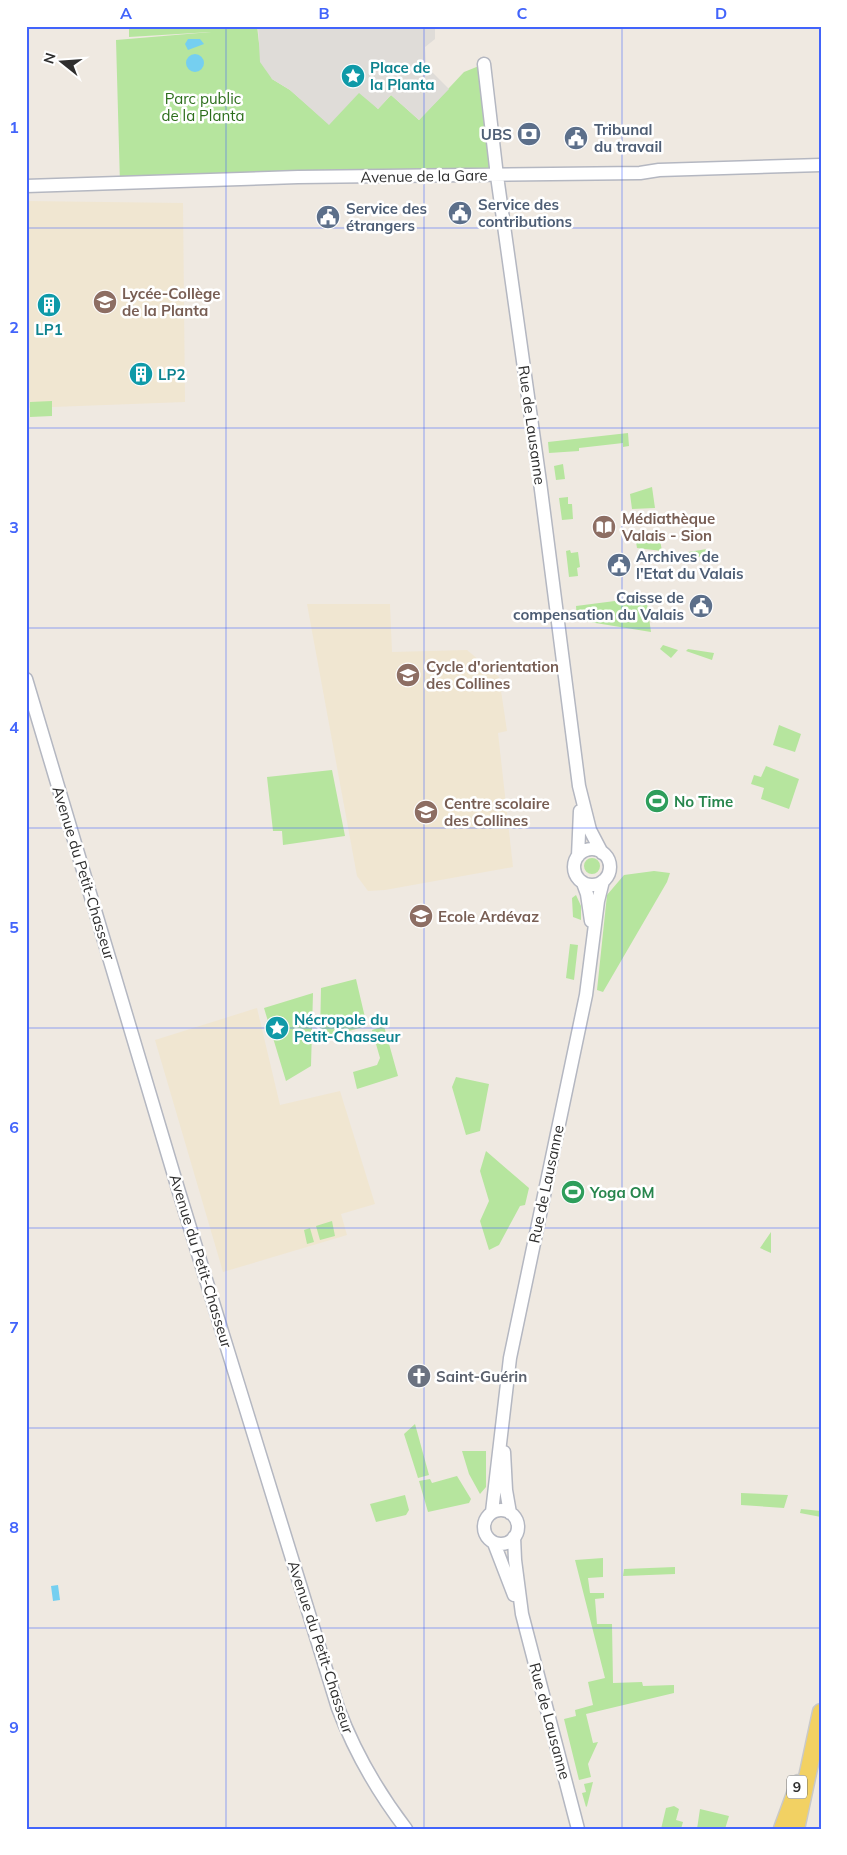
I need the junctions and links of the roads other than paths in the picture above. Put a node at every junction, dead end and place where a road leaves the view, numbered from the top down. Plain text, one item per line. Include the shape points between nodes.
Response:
1 (484, 64) dead end
2 (821, 165) edge
3 (496, 176) junction
4 (26, 186) edge
5 (26, 679) edge
6 (579, 786) junction
7 (602, 853) junction
8 (578, 856) junction
9 (603, 881) junction
10 (583, 883) junction
11 (592, 946) junction
12 (502, 1422) junction
13 (486, 1512) junction
14 (510, 1513) junction
15 (514, 1537) junction
16 (494, 1543) junction
17 (522, 1614) junction
18 (821, 1712) edge
19 (813, 1746) junction
20 (406, 1829) edge
21 (578, 1829) edge
22 (782, 1829) edge
23 (796, 1829) edge

1 - 3 street, Rue de Lausanne
2 - 3 street, Avenue de la Gare
3 - 4 street, Avenue de la Gare
3 - 6 street, Rue de Lausanne
5 - 20 street, Avenue du Petit-Chasseur via 338,1708 367,1774
6 - 7 street, Rue de Lausanne via 590,830
6 - 8 street, Rue de Lausanne
7 - 8 street via 592,850
7 - 9 street via 608,859 609,870
8 - 10 street via 574,869
9 - 10 street via 593,885
9 - 11 street, Rue de Lausanne
10 - 11 street, Rue de Lausanne via 588,899
11 - 12 street, Rue de Lausanne via 584,1003 510,1358
12 - 13 street, Rue de Lausanne via 493,1496
12 - 14 street, Rue de Lausanne
13 - 14 street via 501,1510
13 - 16 street via 483,1527
14 - 15 street via 518,1525
15 - 16 street via 505,1544
15 - 17 street, Rue de Lausanne
16 - 17 street, Rue de Lausanne
17 - 21 street, Rue de Lausanne
18 - 19 main road, 9
19 - 22 main road, 9
19 - 23 main road, 9

